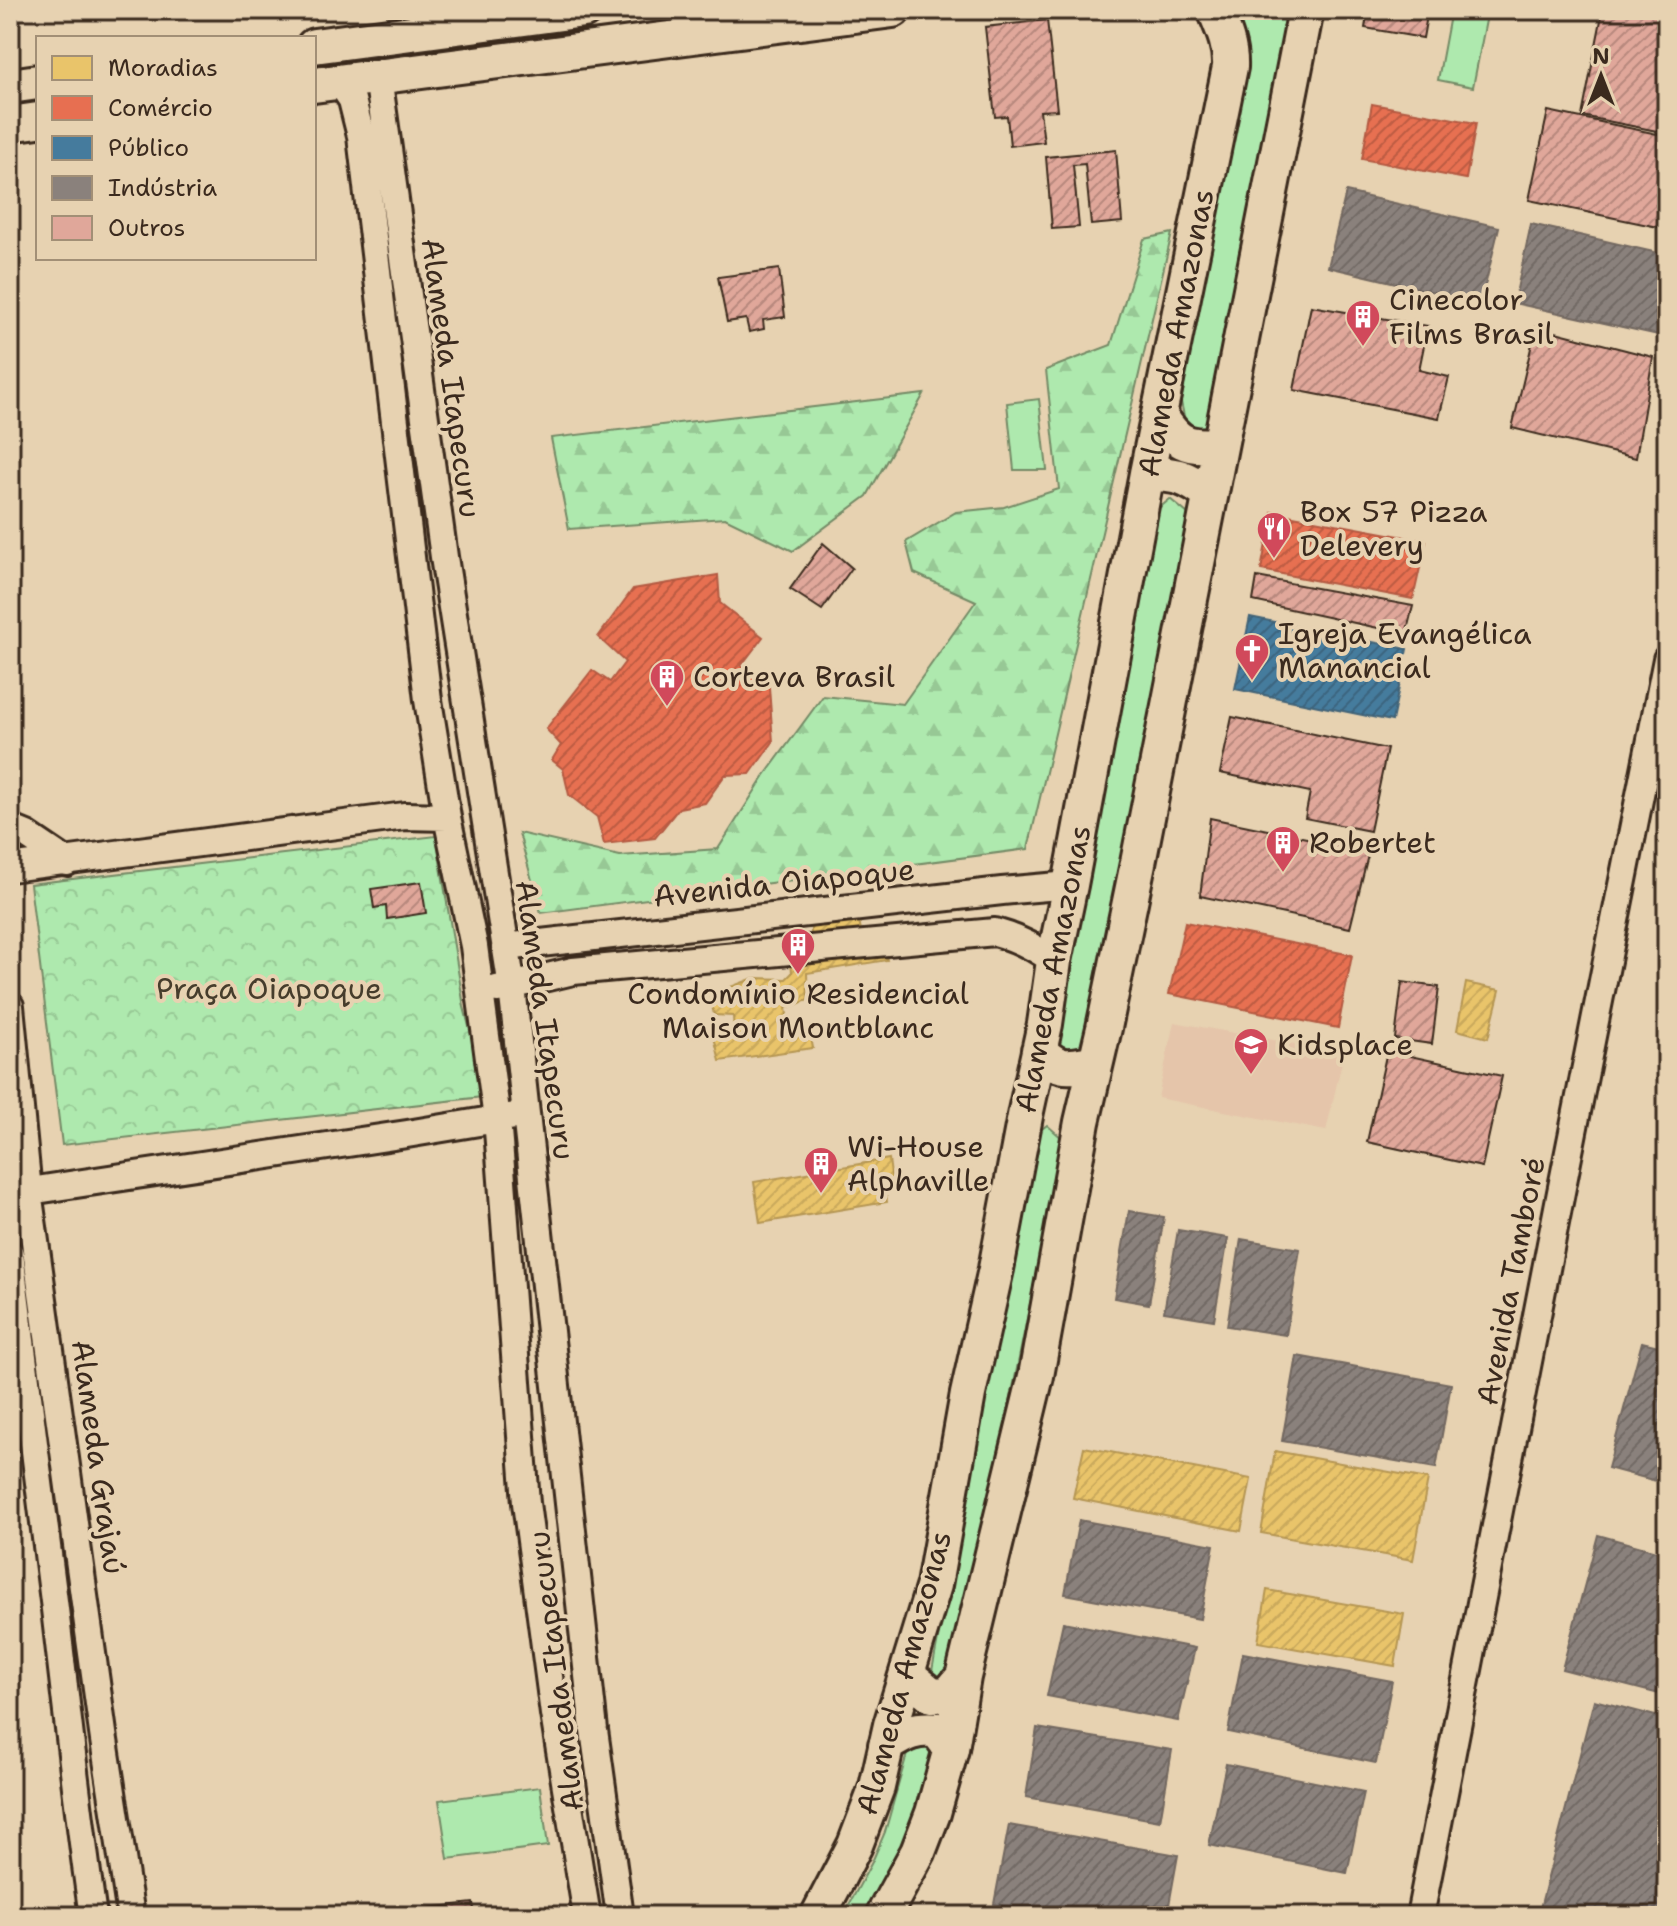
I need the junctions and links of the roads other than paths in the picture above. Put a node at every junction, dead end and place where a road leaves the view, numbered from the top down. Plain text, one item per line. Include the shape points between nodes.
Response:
1 (584, 10) edge
2 (893, 10) edge
3 (1215, 10) edge
4 (1306, 10) edge
5 (789, 16) edge
6 (316, 46) edge
7 (378, 76) junction
8 (36, 82) edge
9 (326, 83) edge
10 (10, 86) edge
11 (36, 120) edge
12 (10, 124) edge
13 (373, 135) junction
14 (1159, 414) junction
15 (1220, 444) junction
16 (1147, 473) junction
17 (1210, 495) junction
18 (1667, 659) edge
19 (430, 712) junction
20 (469, 712) junction
21 (447, 817) junction
22 (10, 828) edge
23 (67, 862) junction
24 (10, 868) edge
25 (1070, 885) junction
26 (1002, 891) junction
27 (995, 932) junction
28 (505, 947) junction
29 (1054, 961) junction
30 (512, 987) junction
31 (479, 993) junction
32 (10, 1006) edge
33 (1039, 1050) junction
34 (1096, 1062) junction
35 (1026, 1111) junction
36 (526, 1113) junction
37 (497, 1119) junction
38 (1082, 1122) junction
39 (19, 1192) edge
40 (10, 1254) edge
41 (560, 1429) junction
42 (521, 1433) junction
43 (50, 1573) junction
44 (82, 1576) junction
45 (907, 1674) junction
46 (963, 1677) junction
47 (886, 1745) junction
48 (951, 1749) junction
49 (93, 1916) edge
50 (131, 1916) edge
51 (587, 1916) edge
52 (620, 1916) edge
53 (818, 1916) edge
54 (883, 1916) edge
55 (1420, 1916) edge

1 - 6 main road
2 - 5 main road
3 - 14 main road, Alameda Amazonas via 1231,53 1230,67
4 - 15 main road, Alameda Amazonas
5 - 7 main road
7 - 9 main road
7 - 13 street, Alameda Itapecuru
8 - 10 main road
9 - 13 street, Alameda Itapecuru via 352,100
11 - 12 main road
13 - 19 street, Alameda Itapecuru
13 - 20 street, Alameda Itapecuru
14 - 15 main road via 1184,442
14 - 16 main road, Alameda Amazonas
15 - 17 main road, Alameda Amazonas
16 - 17 main road via 1178,475
16 - 25 main road, Alameda Amazonas
17 - 34 main road, Alameda Amazonas
18 - 55 street, Avenida Tamboré
19 - 20 street
19 - 21 street, Alameda Itapecuru
20 - 28 street, Alameda Itapecuru
21 - 23 street via 405,816
21 - 31 street, Alameda Itapecuru
22 - 23 street
23 - 24 street
25 - 26 street, Avenida Oiapoque
25 - 29 main road, Alameda Amazonas
26 - 27 street
26 - 28 street, Avenida Oiapoque
27 - 29 street via 1032,945
27 - 30 street via 573,971
28 - 30 street, Alameda Itapecuru
29 - 33 main road, Alameda Amazonas
30 - 31 street
30 - 36 street, Alameda Itapecuru
31 - 37 street, Alameda Itapecuru
32 - 39 street, Alameda Grajaú
33 - 34 main road via 1063,1066
33 - 35 main road, Alameda Amazonas
34 - 38 main road, Alameda Amazonas
35 - 38 main road via 1061,1100
35 - 45 main road, Alameda Amazonas via 934,1585
36 - 37 street
36 - 41 street, Alameda Itapecuru
37 - 39 street
37 - 42 street, Alameda Itapecuru
38 - 46 main road, Alameda Amazonas via 1036,1376
39 - 44 street, Alameda Grajaú
40 - 43 street, Alameda Grajaú
41 - 42 street
41 - 52 street, Alameda Itapecuru
42 - 51 street, Alameda Itapecuru via 554,1714
43 - 44 street via 63,1567
43 - 49 street, Alameda Grajaú
44 - 50 street, Alameda Grajaú
45 - 46 main road via 932,1695 949,1694
45 - 47 main road, Alameda Amazonas
46 - 48 main road, Alameda Amazonas
47 - 48 main road via 924,1729 937,1730
47 - 53 main road, Alameda Amazonas via 860,1830
48 - 54 main road, Alameda Amazonas via 918,1852

